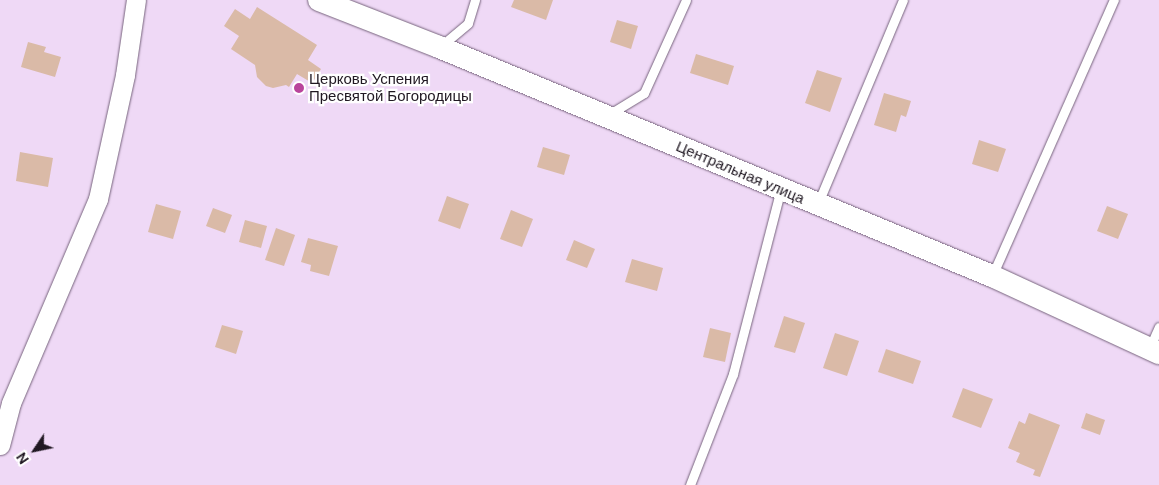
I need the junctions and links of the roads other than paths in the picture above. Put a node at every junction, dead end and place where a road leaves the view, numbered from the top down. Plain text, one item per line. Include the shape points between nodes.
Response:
1 (136, 0) edge
2 (318, 0) edge
3 (475, 0) edge
4 (686, 0) edge
5 (903, 0) edge
6 (1114, 0) edge
7 (439, 47) junction
8 (605, 117) junction
9 (781, 189) junction
10 (817, 205) junction
11 (992, 276) junction
12 (1159, 327) edge
13 (1154, 351) edge
14 (0, 445) edge
15 (690, 485) edge

1 - 14 street via 98,200 11,403
2 - 7 street, Центральная улица
3 - 7 lane via 468,23
4 - 8 lane via 644,93
5 - 10 lane
6 - 11 lane
7 - 8 street, Центральная улица
8 - 9 street, Центральная улица
9 - 10 street, Центральная улица
9 - 15 lane via 733,374
10 - 11 street, Центральная улица
11 - 13 street, Центральная улица
12 - 13 lane

